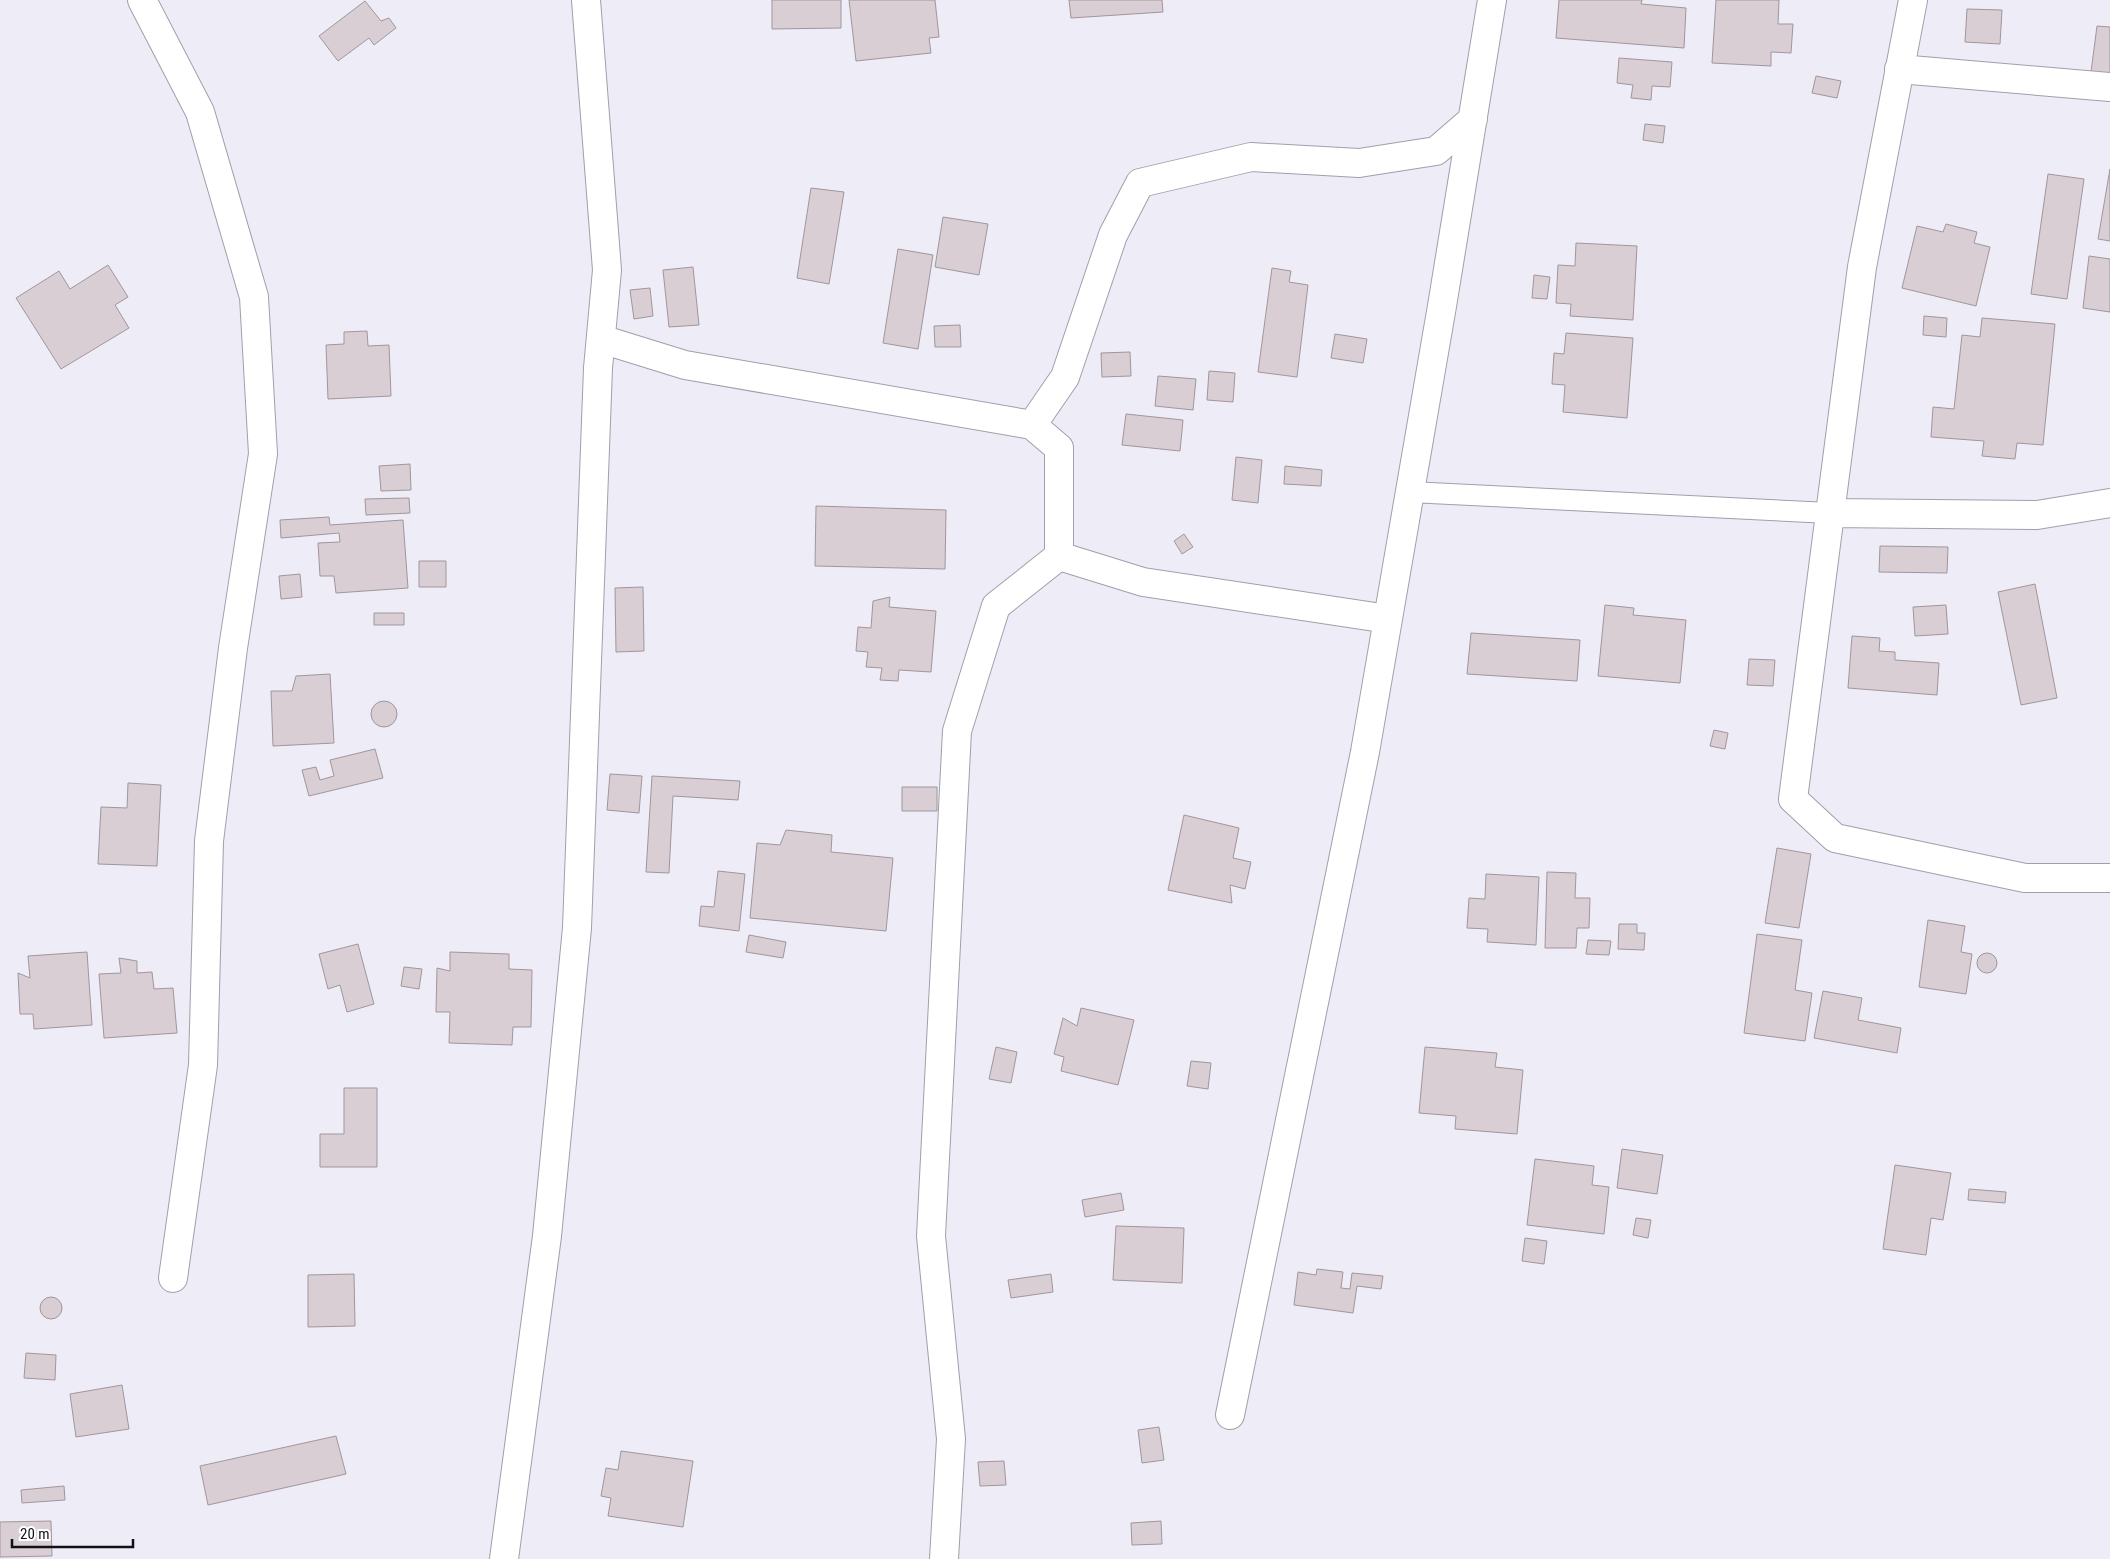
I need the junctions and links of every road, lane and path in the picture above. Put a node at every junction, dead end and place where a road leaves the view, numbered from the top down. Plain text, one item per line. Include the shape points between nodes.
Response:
1 (142, 0) edge
2 (586, 0) edge
3 (1492, 0) edge
4 (1913, 0) edge
5 (1899, 69) junction
6 (2110, 87) edge
7 (1472, 119) junction
8 (601, 339) junction
9 (1032, 425) junction
10 (1410, 492) junction
11 (2110, 503) edge
12 (1830, 513) junction
13 (1059, 556) junction
14 (1388, 619) junction
15 (2110, 878) edge
16 (173, 1278) dead end
17 (1230, 1415) dead end
18 (504, 1559) edge
19 (944, 1559) edge

1 - 16 street via 200,112 254,297 263,454 232,648 209,841 203,1065
2 - 8 street via 607,270
3 - 7 street
4 - 5 street
5 - 6 street
5 - 12 street via 1862,267
7 - 9 street via 1436,151 1359,163 1251,157 1140,184 1114,234 1065,377
7 - 10 street
8 - 9 street via 685,365
8 - 18 street via 577,928 547,1236
9 - 13 street via 1059,448
10 - 12 lane
10 - 14 street
11 - 12 street via 2037,515
12 - 15 street via 1794,799 1835,838 2024,878
13 - 14 street via 1143,582
13 - 19 street via 996,606 957,731 931,1236 951,1439
14 - 17 street via 1365,752

